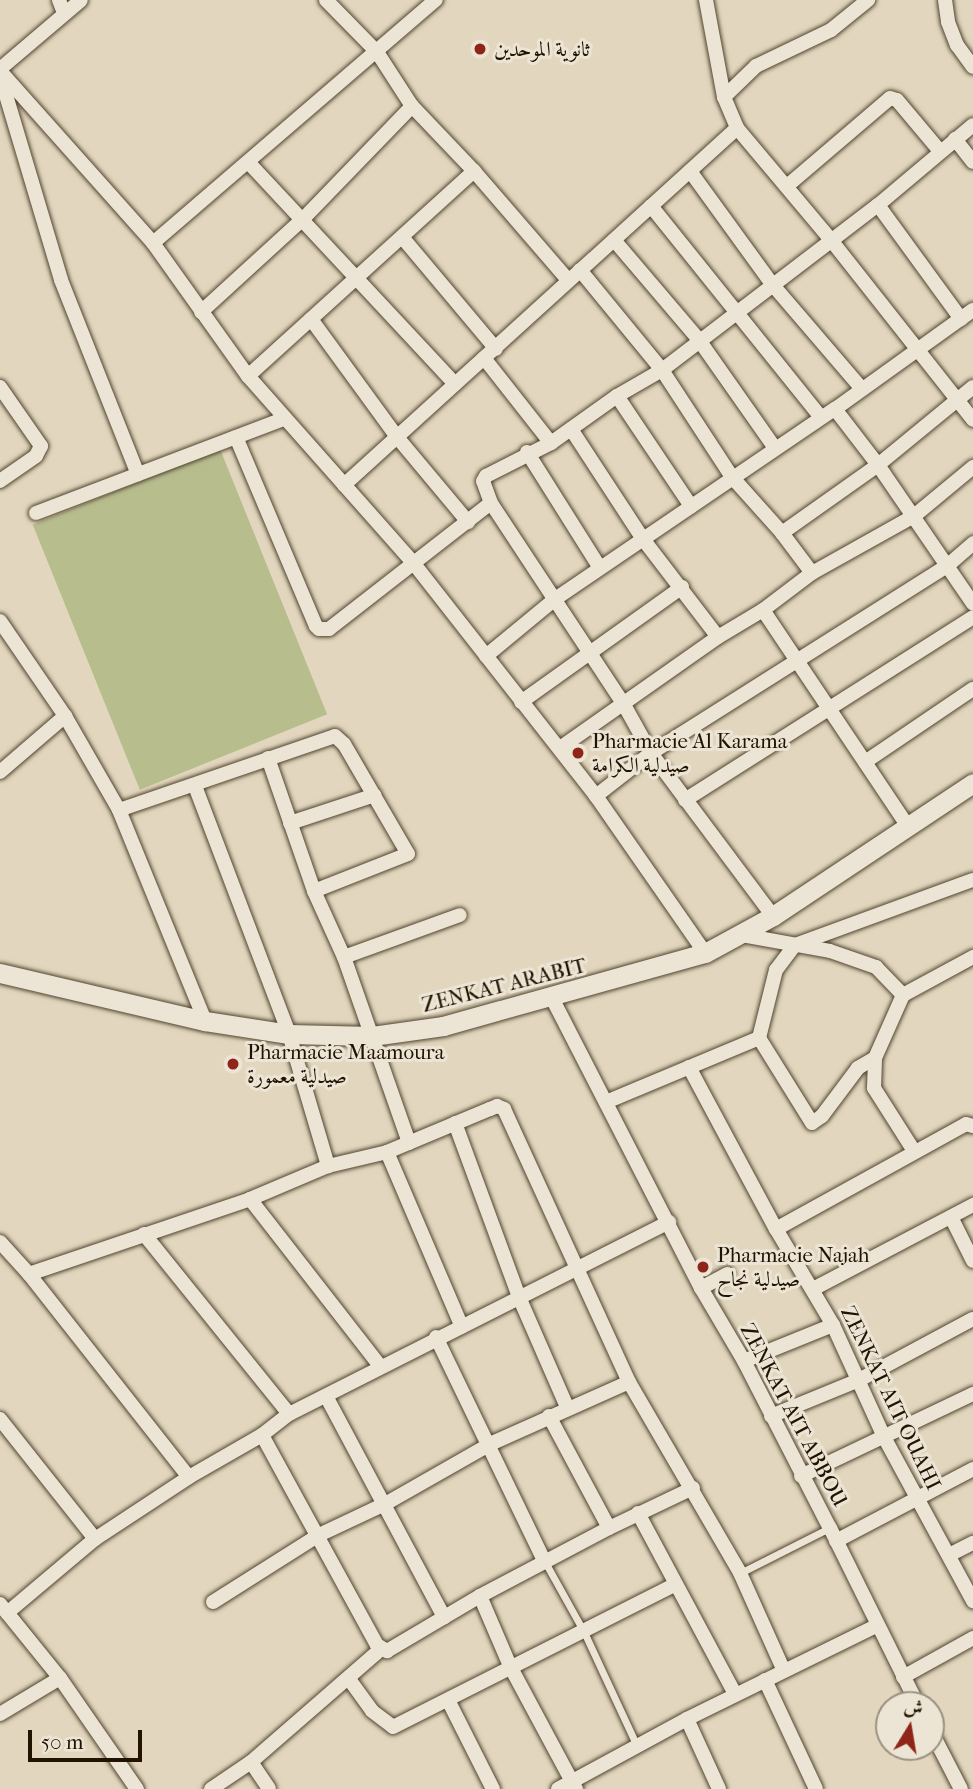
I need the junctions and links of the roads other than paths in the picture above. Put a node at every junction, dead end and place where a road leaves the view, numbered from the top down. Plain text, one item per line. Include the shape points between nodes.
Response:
1 (81, 0) edge
2 (326, 0) edge
3 (436, 0) edge
4 (706, 0) edge
5 (868, 0) edge
6 (945, 0) edge
7 (62, 7) edge
8 (377, 52) junction
9 (973, 66) edge
10 (0, 71) edge
11 (724, 97) junction
12 (412, 107) junction
13 (973, 125) edge
14 (737, 128) junction
15 (955, 139) junction
16 (939, 150) junction
17 (973, 162) edge
18 (249, 163) junction
19 (474, 171) junction
20 (690, 171) junction
21 (788, 186) junction
22 (878, 205) junction
23 (651, 206) junction
24 (303, 219) junction
25 (402, 237) junction
26 (614, 240) junction
27 (831, 240) junction
28 (153, 243) junction
29 (580, 270) junction
30 (354, 279) junction
31 (568, 280) junction
32 (772, 284) junction
33 (201, 312) junction
34 (736, 312) junction
35 (967, 314) edge
36 (311, 319) junction
37 (699, 341) junction
38 (917, 349) junction
39 (490, 354) junction
40 (662, 370) junction
41 (248, 376) junction
42 (455, 384) junction
43 (0, 387) edge
44 (973, 387) edge
45 (861, 388) junction
46 (617, 396) junction
47 (956, 400) junction
48 (835, 408) junction
49 (820, 416) junction
50 (284, 419) junction
51 (973, 420) edge
52 (571, 429) junction
53 (236, 437) junction
54 (397, 437) junction
55 (551, 443) junction
56 (775, 447) junction
57 (527, 452) junction
58 (878, 465) junction
59 (973, 467) edge
60 (138, 474) junction
61 (732, 477) junction
62 (0, 481) edge
63 (344, 485) junction
64 (491, 503) junction
65 (691, 506) junction
66 (36, 513) dead end
67 (914, 516) junction
68 (468, 522) junction
69 (782, 533) junction
70 (643, 539) junction
71 (973, 543) edge
72 (415, 565) junction
73 (947, 566) junction
74 (600, 568) junction
75 (812, 573) junction
76 (682, 587) junction
77 (555, 599) junction
78 (973, 604) edge
79 (763, 610) junction
80 (973, 617) edge
81 (1, 625) edge
82 (718, 637) junction
83 (589, 653) junction
84 (486, 656) junction
85 (799, 661) junction
86 (973, 689) edge
87 (521, 702) junction
88 (623, 703) junction
89 (830, 708) junction
90 (65, 716) junction
91 (560, 748) junction
92 (651, 753) junction
93 (268, 758) junction
94 (865, 762) junction
95 (0, 772) edge
96 (973, 783) edge
97 (195, 786) junction
98 (375, 795) junction
99 (596, 796) junction
100 (685, 800) junction
101 (119, 810) junction
102 (290, 823) junction
103 (907, 825) junction
104 (973, 880) edge
105 (314, 891) junction
106 (460, 915) dead end
107 (773, 916) junction
108 (743, 935) junction
109 (795, 945) junction
110 (705, 953) junction
111 (344, 957) junction
112 (973, 957) edge
113 (0, 973) edge
114 (903, 995) junction
115 (552, 998) junction
116 (205, 1021) junction
117 (289, 1034) junction
118 (372, 1036) junction
119 (760, 1038) junction
120 (875, 1059) junction
121 (689, 1067) junction
122 (606, 1102) junction
123 (456, 1124) junction
124 (973, 1126) edge
125 (409, 1143) junction
126 (914, 1151) junction
127 (387, 1152) junction
128 (328, 1166) junction
129 (250, 1199) junction
130 (973, 1205) edge
131 (951, 1217) junction
132 (669, 1222) junction
133 (776, 1229) junction
134 (144, 1234) junction
135 (0, 1242) edge
136 (973, 1261) edge
137 (575, 1268) junction
138 (727, 1273) dead end
139 (29, 1274) junction
140 (701, 1288) junction
141 (813, 1289) junction
142 (519, 1297) junction
143 (973, 1319) edge
144 (833, 1325) junction
145 (462, 1327) junction
146 (436, 1337) junction
147 (744, 1361) junction
148 (380, 1366) junction
149 (859, 1380) junction
150 (629, 1382) junction
151 (973, 1394) edge
152 (326, 1396) junction
153 (567, 1407) junction
154 (289, 1414) junction
155 (549, 1416) junction
156 (771, 1416) junction
157 (0, 1419) edge
158 (262, 1435) junction
159 (884, 1437) junction
160 (490, 1444) junction
161 (973, 1469) edge
162 (801, 1476) junction
163 (189, 1477) junction
164 (692, 1488) junction
165 (916, 1498) junction
166 (385, 1504) junction
167 (638, 1513) junction
168 (609, 1528) junction
169 (833, 1534) junction
170 (319, 1535) junction
171 (95, 1539) junction
172 (973, 1543) edge
173 (949, 1555) junction
174 (545, 1562) junction
175 (740, 1573) junction
176 (674, 1585) junction
177 (480, 1596) junction
178 (973, 1601) edge
179 (213, 1602) dead end
180 (4, 1609) edge
181 (444, 1617) junction
182 (876, 1626) junction
183 (584, 1632) junction
184 (973, 1638) edge
185 (381, 1649) junction
186 (510, 1666) junction
187 (784, 1671) junction
188 (903, 1677) junction
189 (60, 1678) junction
190 (349, 1679) junction
191 (765, 1680) junction
192 (910, 1691) edge
193 (735, 1695) junction
194 (449, 1700) junction
195 (0, 1714) edge
196 (687, 1719) junction
197 (638, 1746) junction
198 (945, 1758) edge
199 (251, 1762) junction
200 (574, 1786) edge
201 (812, 1788) edge
202 (138, 1789) edge
203 (211, 1789) edge
204 (269, 1789) edge
205 (493, 1789) edge
206 (558, 1789) edge
207 (719, 1789) edge
208 (961, 1789) edge

1 - 7 street
2 - 8 street
3 - 8 street
4 - 11 street
5 - 11 street via 831,30 756,66
6 - 9 street via 957,45
7 - 10 street
8 - 12 street
8 - 18 street
10 - 28 street
10 - 60 street via 61,280
11 - 14 street
12 - 19 street
12 - 24 street
13 - 15 street
14 - 20 street
14 - 21 street
15 - 16 street
15 - 17 street
16 - 21 street via 897,100 890,98
16 - 22 street
18 - 24 street
18 - 28 street
19 - 25 street
19 - 31 street
20 - 23 street
20 - 32 street
21 - 27 street
22 - 27 street
22 - 35 street
23 - 26 street
23 - 34 street
24 - 30 street
24 - 33 street
25 - 30 street
25 - 39 street
26 - 29 street
26 - 37 street
27 - 32 street
27 - 38 street
28 - 33 street
29 - 31 street
29 - 40 street
30 - 36 street
30 - 42 street
31 - 39 street
32 - 34 street
32 - 45 street
33 - 41 street
34 - 37 street
34 - 49 street
35 - 38 street
36 - 41 street
36 - 54 street
37 - 40 street
37 - 56 street
38 - 45 street
38 - 47 street
39 - 42 street
39 - 55 street
40 - 46 street
40 - 61 street
41 - 50 street
42 - 54 street
43 - 62 street via 41,446 36,456
44 - 47 street
45 - 48 street
46 - 52 street
46 - 65 street
47 - 51 street
47 - 58 street
48 - 49 street
48 - 58 street
49 - 56 street
50 - 53 street
50 - 63 street
52 - 55 street
52 - 70 street
53 - 60 street
53 - 72 street via 319,629 329,629
54 - 63 street
54 - 68 street
55 - 57 street
56 - 61 street
57 - 64 street via 484,478
57 - 74 street
58 - 67 street
58 - 69 street
59 - 67 street
60 - 66 street
61 - 65 street
61 - 69 street
63 - 72 street
64 - 68 street
64 - 77 street
65 - 70 street
67 - 73 street
67 - 75 street
68 - 72 street
69 - 75 street
70 - 74 street
70 - 76 street
71 - 73 street
72 - 84 street
73 - 78 street
73 - 85 street
74 - 77 street
75 - 79 street
76 - 82 street
76 - 83 street
77 - 83 street
77 - 84 street
79 - 82 street
79 - 85 street
80 - 89 street
81 - 90 street
82 - 88 street
83 - 87 street
83 - 88 street
84 - 87 street
85 - 89 street
85 - 92 street
86 - 94 street
87 - 91 street
88 - 91 street
88 - 92 street
89 - 94 street
89 - 100 street
90 - 95 street
90 - 101 street
91 - 99 street
92 - 99 street
92 - 100 street
93 - 97 street
93 - 98 street via 335,736
93 - 102 street
94 - 103 street
96 - 103 street, ZENKAT ARABIT
97 - 101 street
97 - 117 street
98 - 102 street
98 - 105 street via 407,856
99 - 110 street
100 - 107 street
101 - 116 street
102 - 105 street
103 - 107 street, ZENKAT ARABIT
104 - 109 street
105 - 111 street
106 - 111 street
107 - 108 street, ZENKAT ARABIT
108 - 109 street
108 - 110 street, ZENKAT ARABIT
109 - 114 street via 876,967
109 - 119 street via 776,970
110 - 115 street, ZENKAT ARABIT
111 - 118 street
112 - 114 street
113 - 116 street, ZENKAT ARABIT
114 - 120 street
115 - 118 street, ZENKAT ARABIT via 443,1026
115 - 122 street, ZENKAT AIT ABBOU
116 - 117 street, ZENKAT ARABIT
117 - 118 street, ZENKAT ARABIT
117 - 128 street
118 - 125 street
119 - 120 street via 812,1123 858,1068
119 - 121 street
120 - 126 street via 874,1088
121 - 122 street
121 - 133 street, ZENKAT AIT OUAHI
122 - 132 street, ZENKAT AIT ABBOU
123 - 125 street
123 - 137 street via 497,1106 505,1109
123 - 142 street
124 - 126 street via 965,1124
125 - 127 street
126 - 133 street
127 - 128 street
127 - 145 street
128 - 129 street
129 - 134 street
129 - 148 street
130 - 131 street
131 - 136 street
131 - 141 street
132 - 137 street
132 - 140 street, ZENKAT AIT ABBOU
133 - 141 street, ZENKAT AIT OUAHI
134 - 139 street
134 - 154 street
135 - 139 street
137 - 142 street
137 - 150 street
138 - 140 street
139 - 163 street
140 - 147 street, ZENKAT AIT ABBOU
141 - 144 street, ZENKAT AIT OUAHI
142 - 145 street
142 - 153 street
143 - 149 street
144 - 147 street
144 - 149 street, ZENKAT AIT OUAHI
145 - 146 street
146 - 148 street
146 - 160 street
147 - 156 street, ZENKAT AIT ABBOU
148 - 152 street
149 - 156 street
149 - 159 street, ZENKAT AIT OUAHI
150 - 153 street
150 - 164 street
151 - 159 street
152 - 154 street
152 - 166 street
153 - 155 street
154 - 158 street
155 - 160 street
155 - 168 street
156 - 162 street, ZENKAT AIT ABBOU
157 - 171 street
158 - 163 street
158 - 170 street
159 - 162 street
159 - 165 street, ZENKAT AIT OUAHI
160 - 166 street
160 - 174 street
161 - 165 street
162 - 169 street, ZENKAT AIT ABBOU
163 - 171 street
164 - 167 street
164 - 175 street
165 - 169 street
165 - 173 street, ZENKAT AIT OUAHI
166 - 170 street
166 - 181 street
167 - 168 street
167 - 176 street
168 - 174 street
169 - 175 lane
169 - 182 street, ZENKAT AIT ABBOU
170 - 179 street
170 - 185 street
171 - 180 street
172 - 173 street
173 - 178 street, ZENKAT AIT OUAHI
174 - 177 street
174 - 183 lane
175 - 187 street
176 - 183 street
176 - 193 street
177 - 181 street
177 - 186 street
180 - 189 street
181 - 185 street via 394,1649
182 - 187 street
182 - 188 street, ZENKAT AIT ABBOU
183 - 186 street
183 - 197 lane
184 - 188 street
185 - 190 street
186 - 194 street
186 - 200 street
187 - 191 street
188 - 192 street, ZENKAT AIT ABBOU
189 - 195 street
189 - 202 street
190 - 194 street via 372,1711 393,1727
190 - 199 street
191 - 193 street
191 - 201 street
193 - 196 street
194 - 205 street
196 - 197 street
196 - 207 street
197 - 200 street
198 - 208 street
199 - 203 street
199 - 204 street
200 - 206 street

